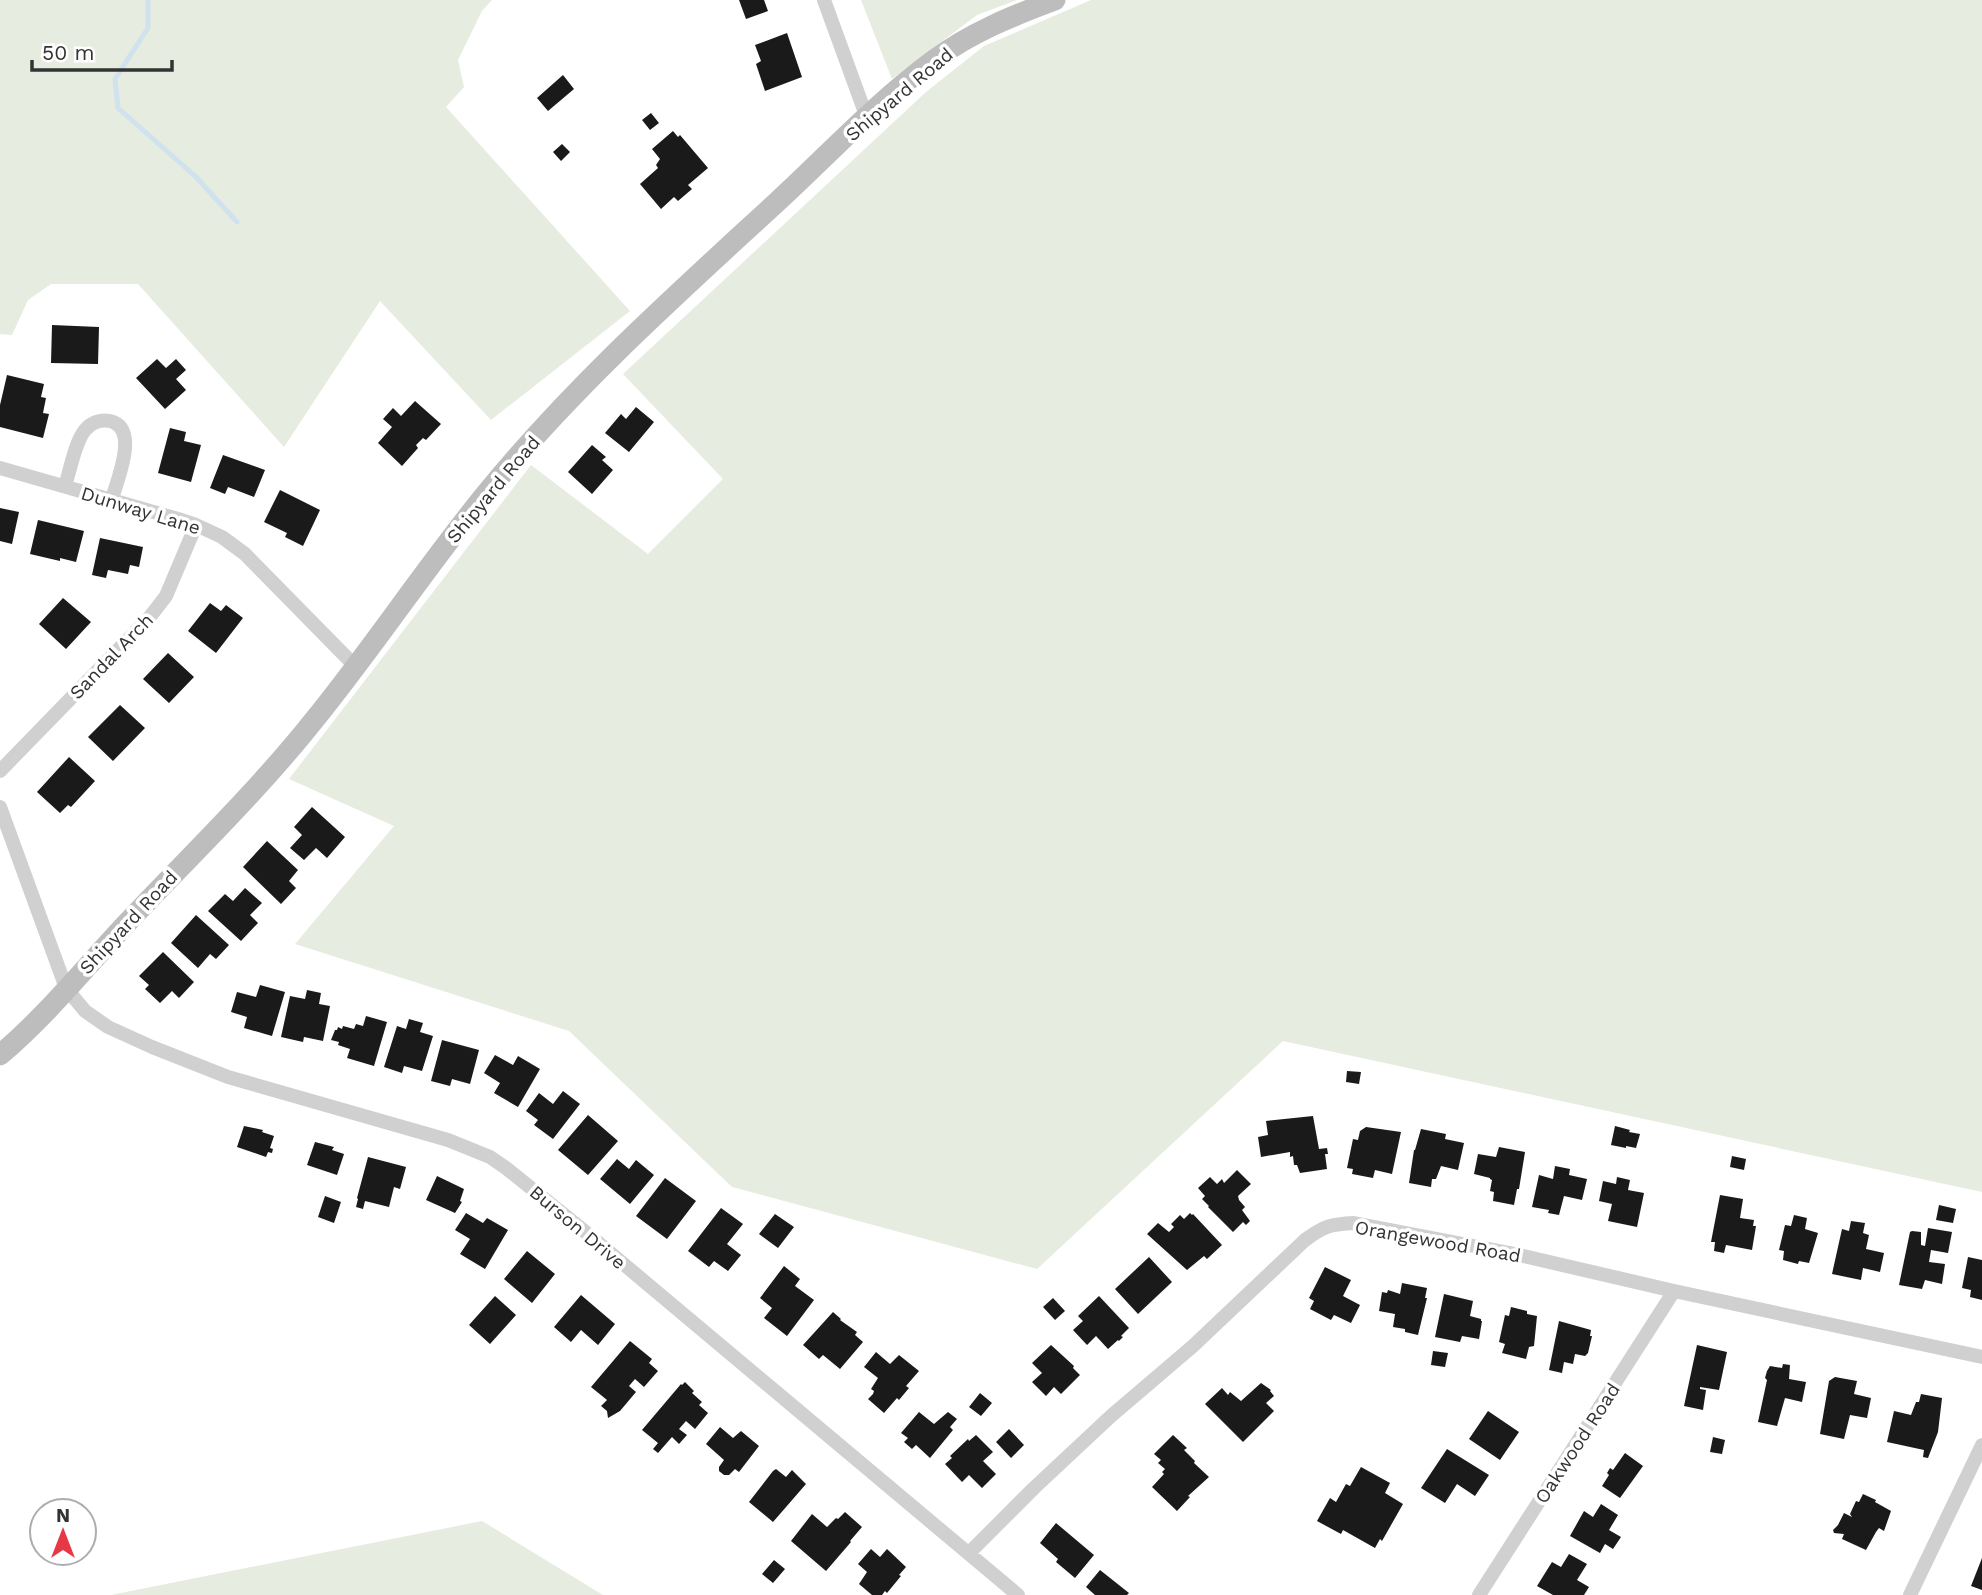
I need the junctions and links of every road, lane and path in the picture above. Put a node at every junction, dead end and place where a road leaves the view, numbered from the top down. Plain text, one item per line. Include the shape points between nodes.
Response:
1 (824, 0) edge
2 (1055, 0) edge
3 (867, 118) junction
4 (0, 468) edge
5 (65, 486) junction
6 (112, 499) junction
7 (196, 525) junction
8 (356, 667) junction
9 (0, 771) edge
10 (0, 807) edge
11 (66, 988) junction
12 (0, 1055) edge
13 (1674, 1291) junction
14 (1982, 1357) edge
15 (1982, 1445) edge
16 (969, 1553) junction
17 (1018, 1595) edge
18 (1479, 1595) edge
19 (1910, 1595) edge

1 - 3 street
2 - 3 street, Shipyard Road via 1014,16 935,59
3 - 8 street, Shipyard Road via 585,383 489,489
4 - 5 street, Dunway Lane
5 - 6 street, Dunway Lane
5 - 6 street via 84,431 93,423 111,421 124,433 126,444
6 - 7 street, Dunway Lane
7 - 8 street, Dunway Lane via 245,554
7 - 9 street, Sandal Arch via 166,596 149,618
8 - 11 street, Shipyard Road via 270,772
10 - 11 street
11 - 12 street, Shipyard Road
11 - 16 street, Burson Drive via 85,1011 108,1027 152,1047 228,1077 448,1140 491,1157
13 - 14 street, Orangewood Road
13 - 16 street, Orangewood Road via 1354,1223 1321,1228 1111,1416
13 - 18 street, Oakwood Road
15 - 19 street
16 - 17 street, Burson Drive

